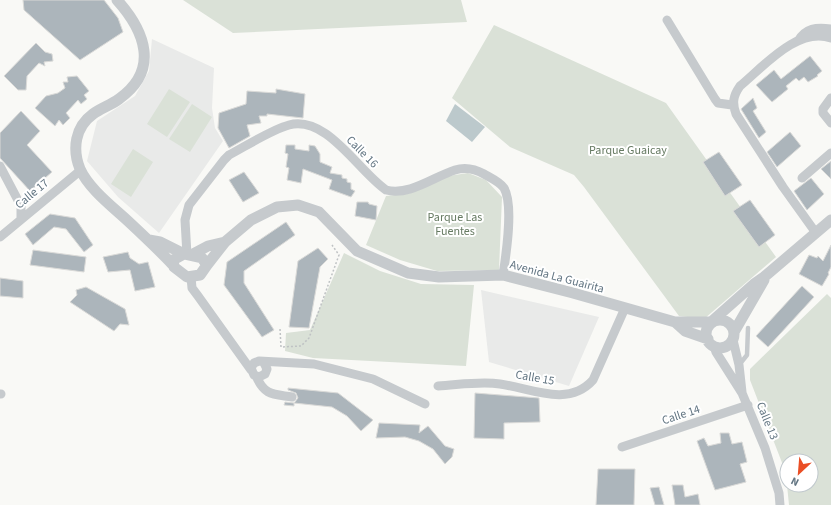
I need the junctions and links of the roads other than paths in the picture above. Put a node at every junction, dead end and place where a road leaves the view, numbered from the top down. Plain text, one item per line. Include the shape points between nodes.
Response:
1 (117, 0) edge
2 (667, 20) dead end
3 (831, 29) edge
4 (831, 38) edge
5 (798, 41) junction
6 (831, 98) edge
7 (732, 105) junction
8 (831, 123) edge
9 (831, 153) edge
10 (0, 166) edge
11 (81, 170) junction
12 (802, 178) dead end
13 (20, 219) junction
14 (831, 220) edge
15 (816, 233) junction
16 (0, 237) edge
17 (148, 239) junction
18 (225, 242) junction
19 (187, 255) junction
20 (207, 264) junction
21 (173, 265) junction
22 (503, 275) junction
23 (191, 277) junction
24 (764, 277) junction
25 (625, 308) junction
26 (675, 322) junction
27 (711, 322) junction
28 (748, 328) dead end
29 (733, 336) junction
30 (711, 342) junction
31 (237, 350) junction
32 (261, 362) junction
33 (739, 365) junction
34 (257, 373) junction
35 (438, 386) dead end
36 (742, 393) junction
37 (292, 397) dead end
38 (425, 404) dead end
39 (748, 405) junction
40 (622, 447) dead end
41 (780, 505) edge

1 - 11 street via 128,11 141,33 145,49 143,66 126,93 92,115 81,126 75,150
2 - 7 street via 718,103
3 - 5 street via 811,29
4 - 5 street via 817,36
5 - 7 street via 789,44 740,86 734,95
6 - 8 street via 823,109
7 - 15 street
9 - 12 street
10 - 13 street via 21,206
11 - 13 street, Calle 17
11 - 17 street via 104,199
13 - 16 street, Calle 17
14 - 15 street
15 - 24 street
17 - 19 street
17 - 21 street
18 - 19 street, Avenida La Guairita
18 - 20 street, Avenida La Guairita
18 - 22 street, Avenida La Guairita via 262,214 277,207 298,205 319,212 357,250 404,272 439,277
19 - 20 street via 202,258
19 - 21 street, Avenida La Guairita via 174,260
19 - 22 street, Calle 16 via 185,220 189,205 224,160 288,125 306,124 328,135 386,190 404,191 452,171 468,168 495,180 503,187 508,199
20 - 23 street, Avenida La Guairita via 200,275
21 - 23 street via 183,275
22 - 25 street, Avenida La Guairita
23 - 31 street via 192,288
24 - 27 street
24 - 29 street
25 - 26 street, Avenida La Guairita
25 - 35 street, Calle 15 via 592,380 585,389 575,393 551,395 499,384
26 - 27 street, Avenida La Guairita
26 - 30 street, Avenida La Guairita via 685,331
27 - 29 street, Avenida La Guairita via 725,321 732,327
27 - 30 street via 707,332
28 - 33 lane via 747,355
29 - 30 street via 728,345 723,347
29 - 33 street, Calle 13
30 - 36 street, Calle 13
31 - 32 street
31 - 34 street
32 - 34 street via 254,363
32 - 34 street via 267,369
32 - 38 street via 314,364 366,377
33 - 36 street, Calle 13
34 - 37 street via 264,390
36 - 39 street, Calle 13
39 - 40 street, Calle 14
39 - 41 street, Calle 13 via 765,448 779,493

